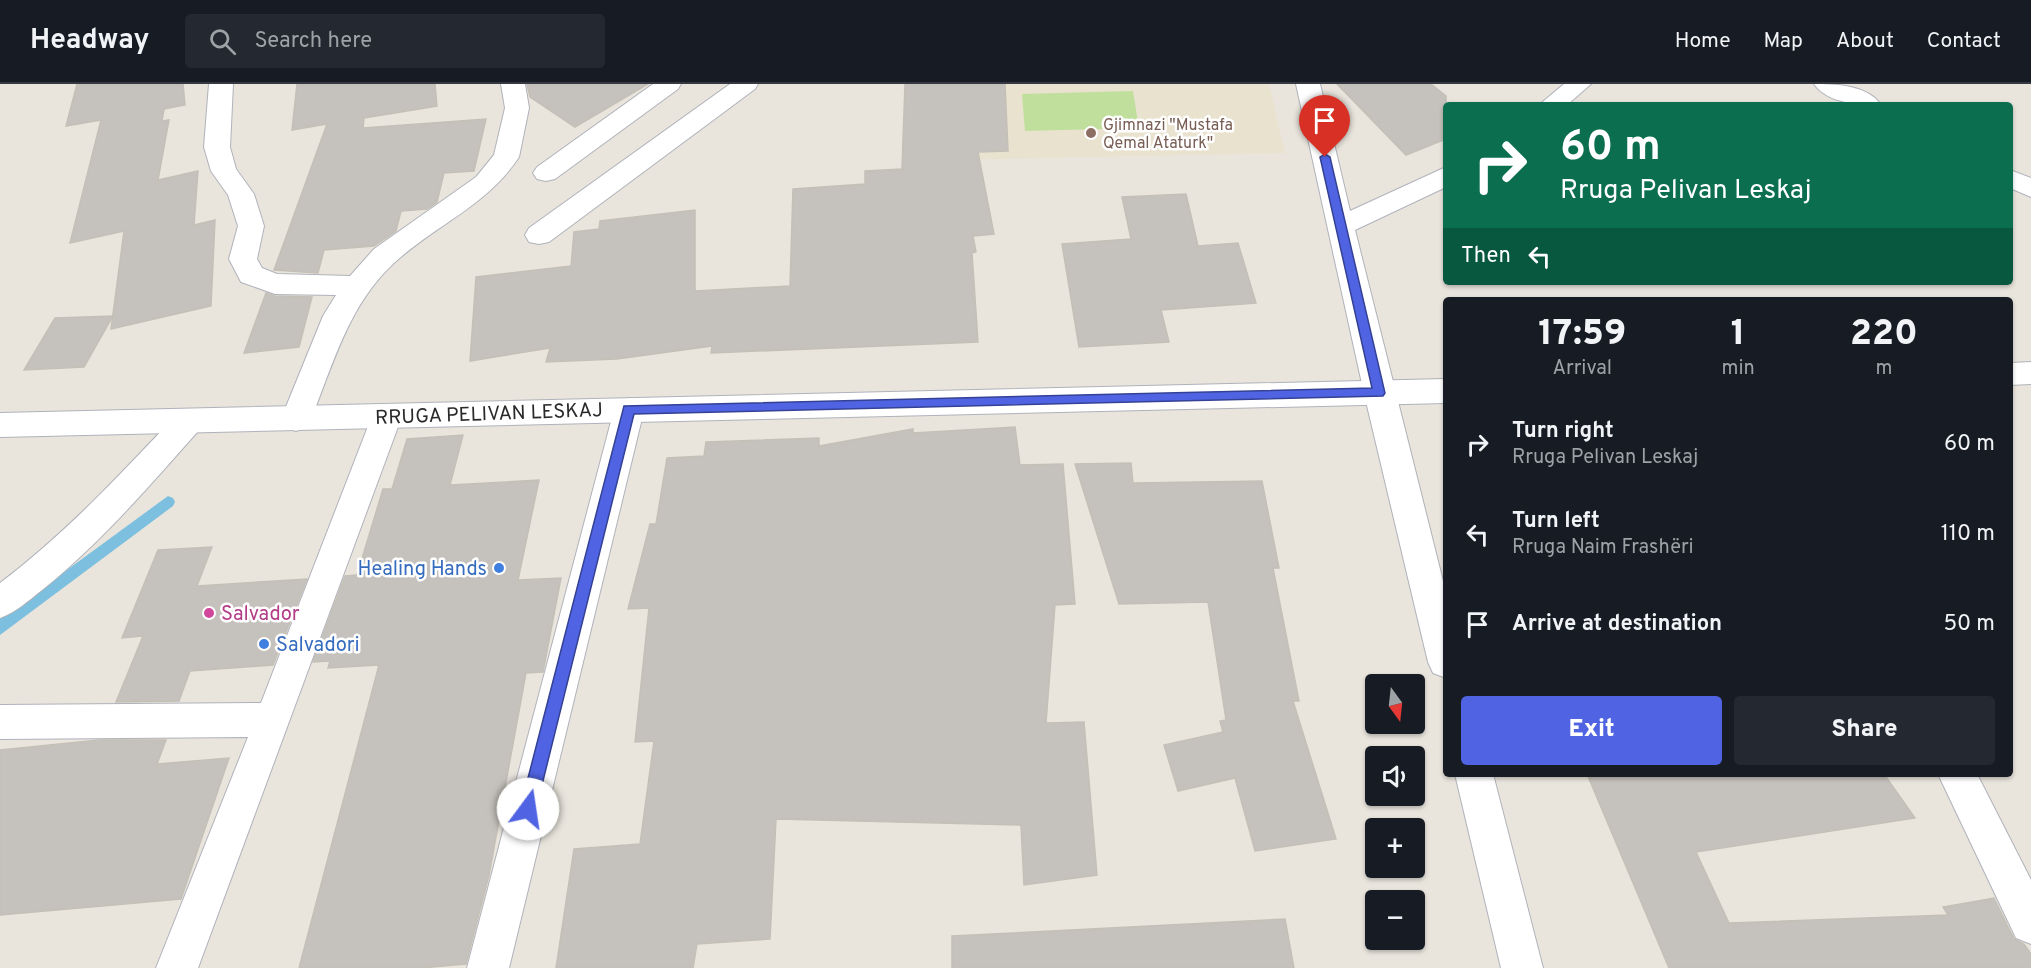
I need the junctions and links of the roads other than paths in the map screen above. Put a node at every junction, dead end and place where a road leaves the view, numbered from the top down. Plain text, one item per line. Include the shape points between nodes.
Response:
1 (220, 84) edge
2 (513, 84) edge
3 (669, 84) edge
4 (746, 84) edge
5 (1308, 84) edge
6 (1580, 84) edge
7 (1826, 84) edge
8 (1555, 102) edge
9 (1863, 102) edge
10 (546, 174) dead end
11 (1443, 177) edge
12 (2013, 179) edge
13 (2031, 188) edge
14 (1341, 226) junction
15 (539, 235) dead end
16 (357, 286) junction
17 (2031, 373) edge
18 (2013, 374) edge
19 (1443, 390) edge
20 (1379, 393) junction
21 (629, 410) junction
22 (387, 416) junction
23 (296, 419) junction
24 (189, 421) junction
25 (0, 425) edge
26 (0, 603) edge
27 (1443, 650) edge
28 (273, 720) junction
29 (0, 722) edge
30 (1475, 777) edge
31 (1958, 777) edge
32 (2031, 923) edge
33 (177, 968) edge
34 (488, 968) edge
35 (1522, 968) edge

1 - 16 street via 217,147 224,171 241,194 251,226 243,259 252,275 275,284
2 - 16 street via 517,108 506,158 485,183 384,256
3 - 10 street
4 - 15 street
5 - 14 street
6 - 8 street
7 - 9 street
11 - 14 street
12 - 13 street
14 - 20 street
16 - 23 street via 337,316
17 - 18 street
19 - 20 street, RRUGA PELIVAN LESKAJ
20 - 21 street, RRUGA PELIVAN LESKAJ
20 - 27 street
21 - 22 street, RRUGA PELIVAN LESKAJ
21 - 34 street
22 - 23 street, RRUGA PELIVAN LESKAJ
22 - 28 street
23 - 24 street, RRUGA PELIVAN LESKAJ
24 - 25 street, RRUGA PELIVAN LESKAJ
24 - 26 street via 50,564
28 - 29 street
28 - 33 street
30 - 35 street
31 - 32 street

